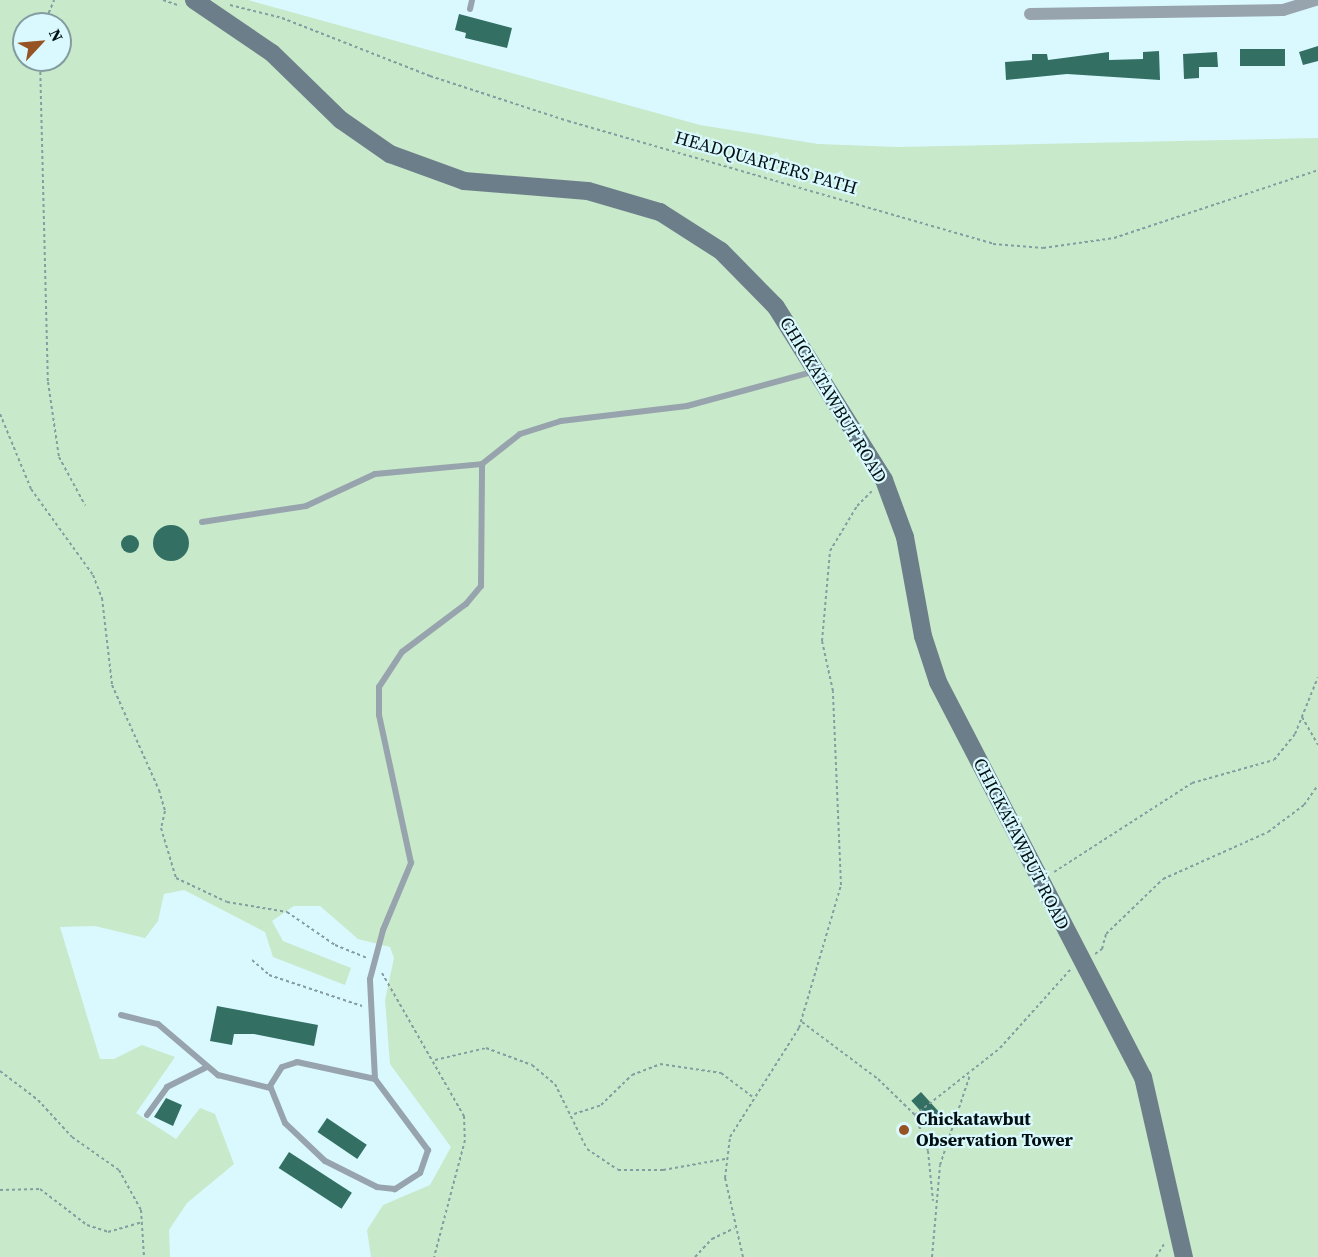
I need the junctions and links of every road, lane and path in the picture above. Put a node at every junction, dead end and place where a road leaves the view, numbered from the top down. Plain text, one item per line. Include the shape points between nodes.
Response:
1 (194, 0) edge
2 (472, 0) edge
3 (1315, 0) edge
4 (470, 9) dead end
5 (216, 14) junction
6 (1030, 14) dead end
7 (40, 72) edge
8 (1318, 170) edge
9 (817, 370) junction
10 (0, 414) edge
11 (482, 464) junction
12 (884, 480) junction
13 (85, 505) dead end
14 (202, 522) dead end
15 (1318, 677) edge
16 (1302, 716) junction
17 (1318, 745) edge
18 (1318, 785) edge
19 (1040, 883) junction
20 (1106, 934) dead end
21 (252, 960) dead end
22 (374, 963) junction
23 (1057, 981) dead end
24 (371, 1005) junction
25 (121, 1015) dead end
26 (802, 1023) junction
27 (435, 1060) junction
28 (207, 1067) junction
29 (0, 1071) edge
30 (971, 1072) junction
31 (375, 1079) junction
32 (270, 1088) junction
33 (754, 1098) junction
34 (574, 1114) junction
35 (147, 1115) dead end
36 (915, 1115) junction
37 (725, 1159) junction
38 (0, 1190) edge
39 (933, 1201) junction
40 (143, 1222) junction
41 (735, 1228) junction
42 (144, 1257) edge
43 (434, 1257) edge
44 (695, 1257) edge
45 (743, 1257) edge
46 (932, 1257) edge
47 (1184, 1257) edge

1 - 5 main road, CHICKATAWBUT ROAD
2 - 4 lane
3 - 6 street via 1283,10
5 - 8 path, HEADQUARTERS PATH via 231,5 282,18 430,76 568,121 993,244 1043,248 1114,238
5 - 9 main road, CHICKATAWBUT ROAD via 272,53 357,133 403,161 464,181 612,196 686,226 753,280
7 - 13 path via 48,382 59,457
9 - 11 lane via 687,406 594,413 545,425 512,439
9 - 12 main road, CHICKATAWBUT ROAD
10 - 22 path via 31,489 93,575 102,598 112,685 159,790 163,837 176,878 227,902 287,912 335,945
11 - 14 lane via 375,474 306,506
11 - 22 lane via 481,586 466,604 402,652 379,687 379,715 411,863
12 - 19 main road, CHICKATAWBUT ROAD via 905,537 931,665
12 - 26 path via 856,506 830,551 822,641 833,691 841,885
15 - 16 path
16 - 17 path
16 - 19 path via 1274,760 1192,783 1071,857
18 - 20 path via 1304,805 1268,832 1163,879
19 - 47 main road, CHICKATAWBUT ROAD via 1143,1077
21 - 24 path via 269,975 338,1002
22 - 24 lane
22 - 27 path
23 - 30 path via 1000,1048
24 - 31 lane
25 - 28 lane via 158,1024
26 - 33 path
26 - 36 path
27 - 34 path via 486,1048 510,1053 555,1084
27 - 43 path via 464,1116 465,1140
28 - 32 lane via 236,1082
28 - 35 lane via 167,1087
29 - 40 path via 38,1100 72,1137 106,1156 119,1170
30 - 36 path
30 - 39 path via 960,1092
31 - 32 lane via 297,1062 279,1070
31 - 32 lane via 428,1150 420,1173 395,1189 377,1187 325,1161 285,1123
33 - 34 path via 721,1073 660,1064 632,1075 602,1105
33 - 37 path via 730,1137
34 - 37 path via 587,1149 618,1170 663,1170
36 - 39 path via 928,1151
37 - 41 path
38 - 40 path via 40,1189 81,1221 108,1232
39 - 46 path
40 - 42 path
41 - 44 path via 712,1239
41 - 45 path

